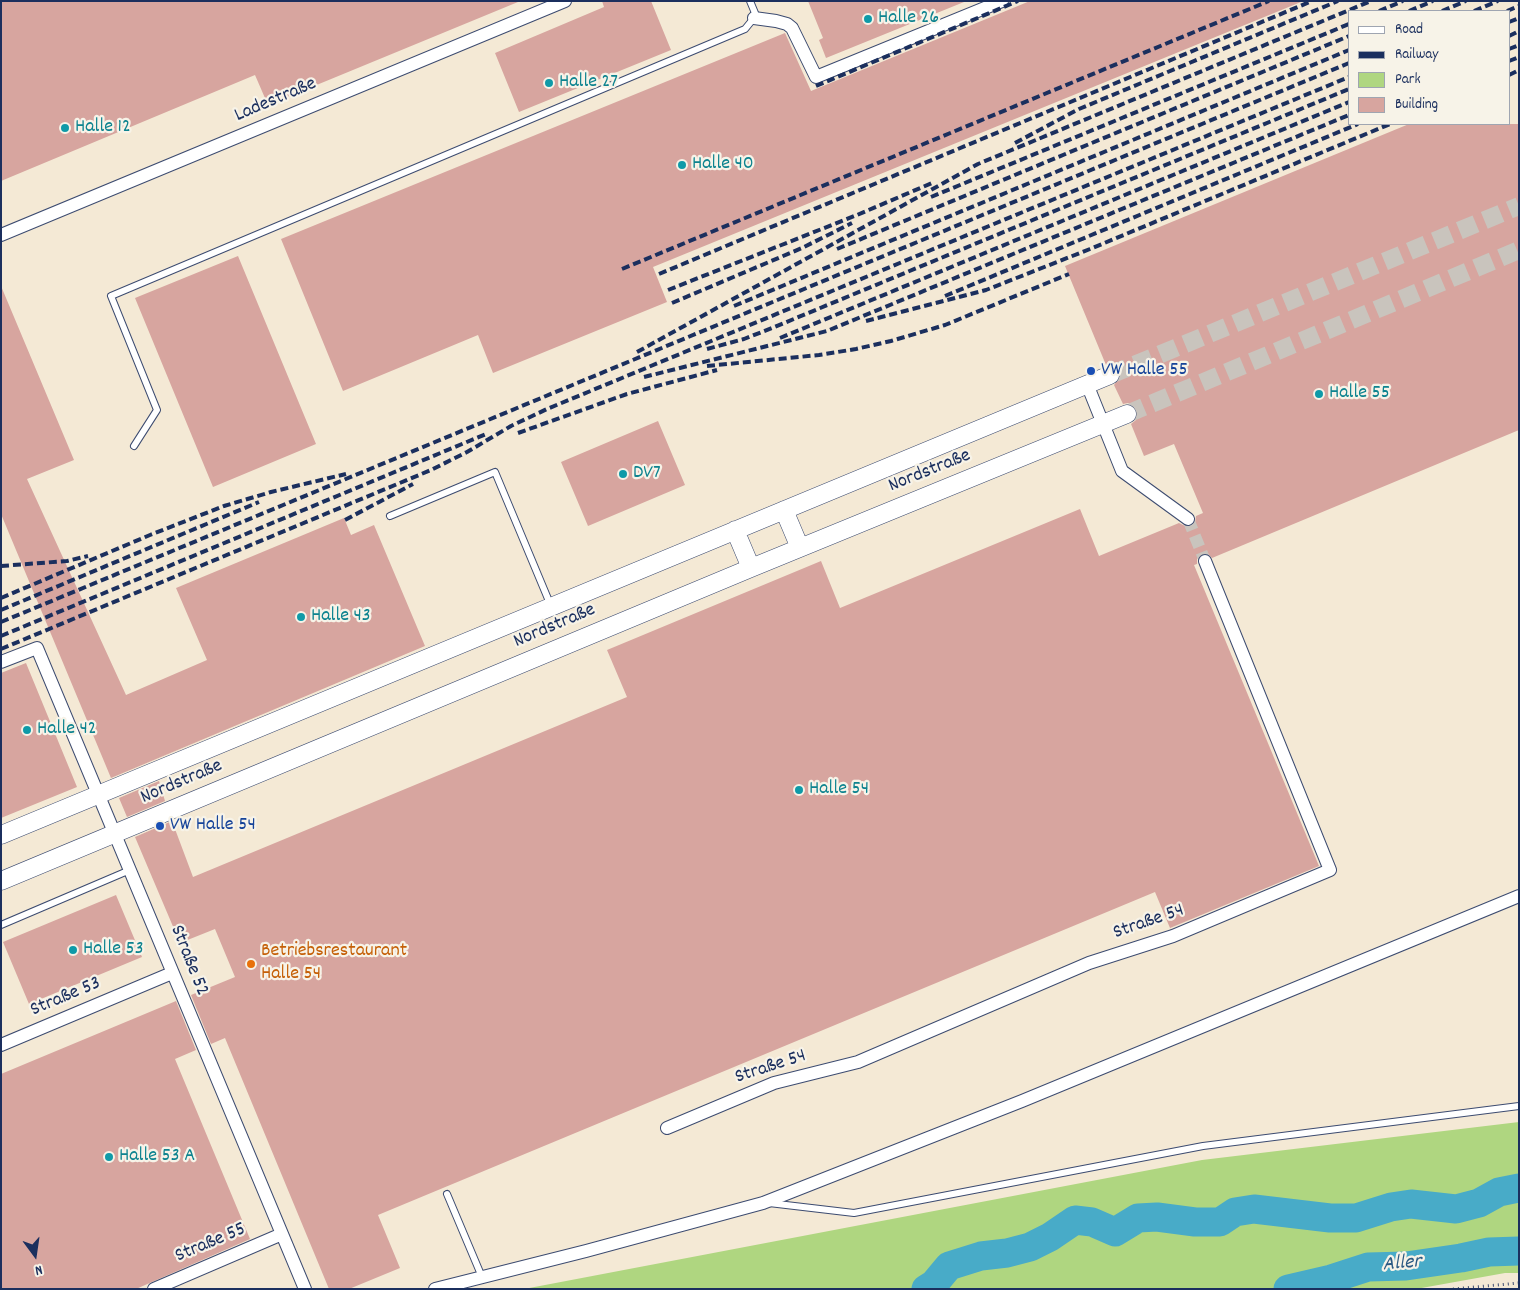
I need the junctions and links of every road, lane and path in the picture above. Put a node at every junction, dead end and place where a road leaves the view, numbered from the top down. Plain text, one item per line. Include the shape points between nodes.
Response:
1 (565, 1) edge
2 (750, 1) edge
3 (1002, 1) edge
4 (754, 18) junction
5 (1, 235) edge
6 (1110, 375) tunnel mouth
7 (1087, 384) junction
8 (1127, 414) tunnel mouth
9 (1103, 424) junction
10 (134, 446) dead end
11 (784, 510) junction
12 (390, 516) dead end
13 (1188, 519) tunnel mouth
14 (736, 530) junction
15 (800, 548) junction
16 (1205, 561) tunnel mouth
17 (751, 568) junction
18 (551, 607) junction
19 (1, 662) edge
20 (99, 795) junction
21 (115, 834) junction
22 (1, 835) edge
23 (130, 870) junction
24 (1, 881) edge
25 (1519, 896) edge
26 (1, 925) edge
27 (172, 973) junction
28 (1, 1046) edge
29 (1519, 1106) edge
30 (667, 1128) dead end
31 (447, 1194) dead end
32 (763, 1203) junction
33 (282, 1234) junction
34 (482, 1277) junction
35 (1519, 1283) edge
36 (154, 1289) edge
37 (305, 1289) edge
38 (435, 1289) edge
39 (1453, 1289) edge

1 - 5 street, Ladestraße
2 - 4 lane
3 - 4 street via 816,78 792,28 776,21
4 - 10 lane via 745,29 112,296 157,410
6 - 7 street, Nordstraße
7 - 9 street
7 - 11 street, Nordstraße
8 - 9 street, Nordstraße
9 - 13 street via 1122,471
9 - 15 street, Nordstraße
11 - 14 street, Nordstraße
11 - 15 street
12 - 18 lane via 495,472
14 - 17 street
14 - 18 street, Nordstraße
15 - 17 street, Nordstraße
16 - 30 street, Straße 54 via 1330,870 1173,936 1089,963 858,1062 774,1083
17 - 21 street, Nordstraße
18 - 20 street, Nordstraße
19 - 20 street, Straße 52 via 37,648
20 - 21 street, Straße 52
20 - 22 street, Nordstraße
21 - 23 street, Straße 52
21 - 24 street, Nordstraße
23 - 26 lane
23 - 27 street, Straße 52
25 - 32 street via 1031,1097
27 - 28 street, Straße 53
27 - 33 street, Straße 52
29 - 32 lane via 1203,1146 854,1213
31 - 34 lane
32 - 34 street
33 - 36 street, Straße 55
33 - 37 street, Straße 52
34 - 38 street
35 - 39 path

